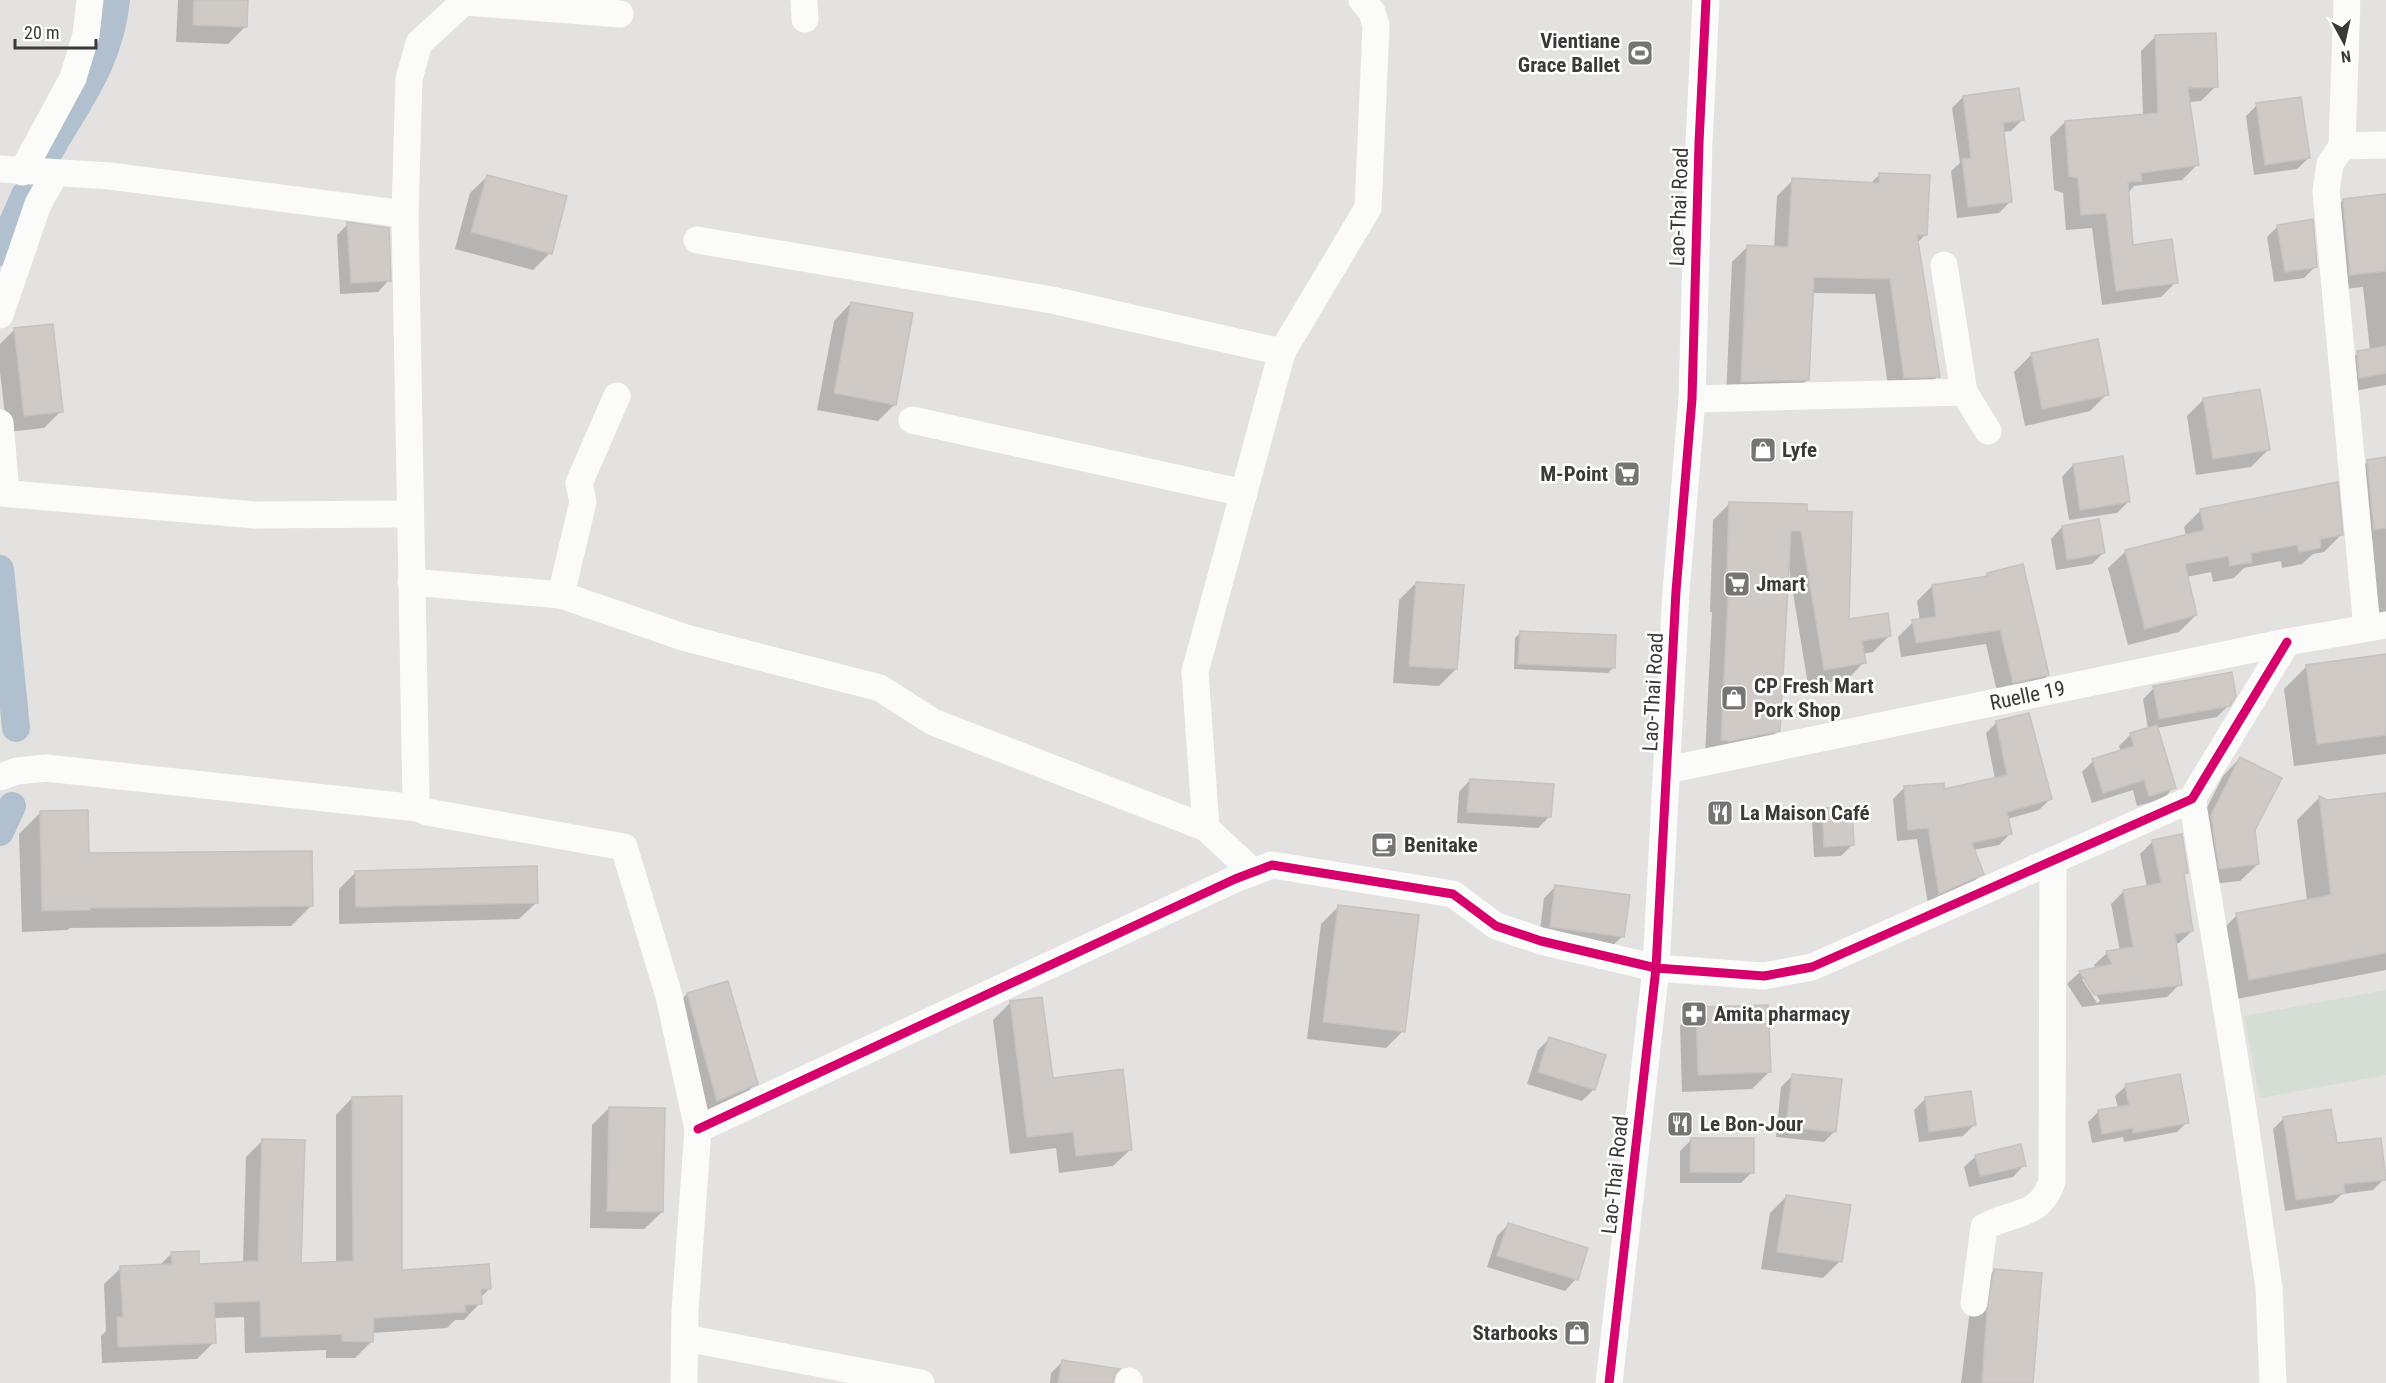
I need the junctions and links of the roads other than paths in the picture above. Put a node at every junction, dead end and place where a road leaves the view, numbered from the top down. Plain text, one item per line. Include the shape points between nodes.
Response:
1 (90, 0) edge
2 (1362, 0) edge
3 (1706, 0) edge
4 (2347, 0) edge
5 (466, 1) edge
6 (620, 15) dead end
7 (2386, 145) edge
8 (2342, 146) junction
9 (11, 170) edge
10 (55, 174) junction
11 (405, 214) junction
12 (697, 240) dead end
13 (1944, 265) dead end
14 (0, 315) edge
15 (1282, 352) junction
16 (1964, 392) junction
17 (617, 396) dead end
18 (1692, 399) junction
19 (912, 420) dead end
20 (0, 423) edge
21 (1988, 431) dead end
22 (3, 493) edge
23 (1244, 493) junction
24 (409, 514) junction
25 (411, 582) junction
26 (561, 595) junction
27 (2377, 626) edge
28 (2287, 642) junction
29 (1667, 770) junction
30 (0, 777) edge
31 (2192, 799) junction
32 (418, 808) junction
33 (1206, 828) junction
34 (2053, 860) junction
35 (1252, 871) junction
36 (1656, 968) junction
37 (698, 1129) junction
38 (1974, 1303) dead end
39 (685, 1338) junction
40 (684, 1383) edge
41 (921, 1383) edge
42 (1609, 1383) edge
43 (2273, 1383) edge

1 - 9 street via 86,35 73,78
2 - 15 street via 1372,12 1376,26 1368,208
3 - 18 street, Lao-Thai Road
4 - 8 street
5 - 6 street
5 - 11 street via 419,43 410,79
7 - 8 street
8 - 27 street via 2330,164 2326,191
9 - 10 street
10 - 11 street via 110,176
10 - 14 street via 38,204
11 - 24 street
12 - 15 street via 1052,300
13 - 16 street
15 - 23 street
16 - 18 street
16 - 21 street
17 - 26 street via 579,483 583,502
18 - 29 street, Lao-Thai Road via 1676,591
19 - 23 street
20 - 22 street
22 - 24 street via 255,515
23 - 33 street via 1195,672
24 - 25 street
25 - 26 street
25 - 32 street
26 - 33 street via 686,638 880,688 933,722
27 - 28 street, Ruelle 19
28 - 29 street, Ruelle 19
28 - 31 street
29 - 36 street, Lao-Thai Road
30 - 32 street via 46,768
31 - 34 street
31 - 43 street via 2244,1109 2267,1277
32 - 37 street via 624,847 669,996
33 - 35 street
34 - 36 street via 1812,967 1764,976
34 - 38 street via 2052,1182 2038,1206 1984,1227
35 - 36 street via 1272,865 1453,894 1496,926 1541,941
35 - 37 street
36 - 42 street, Lao-Thai Road
37 - 39 street
39 - 40 street
39 - 41 street

